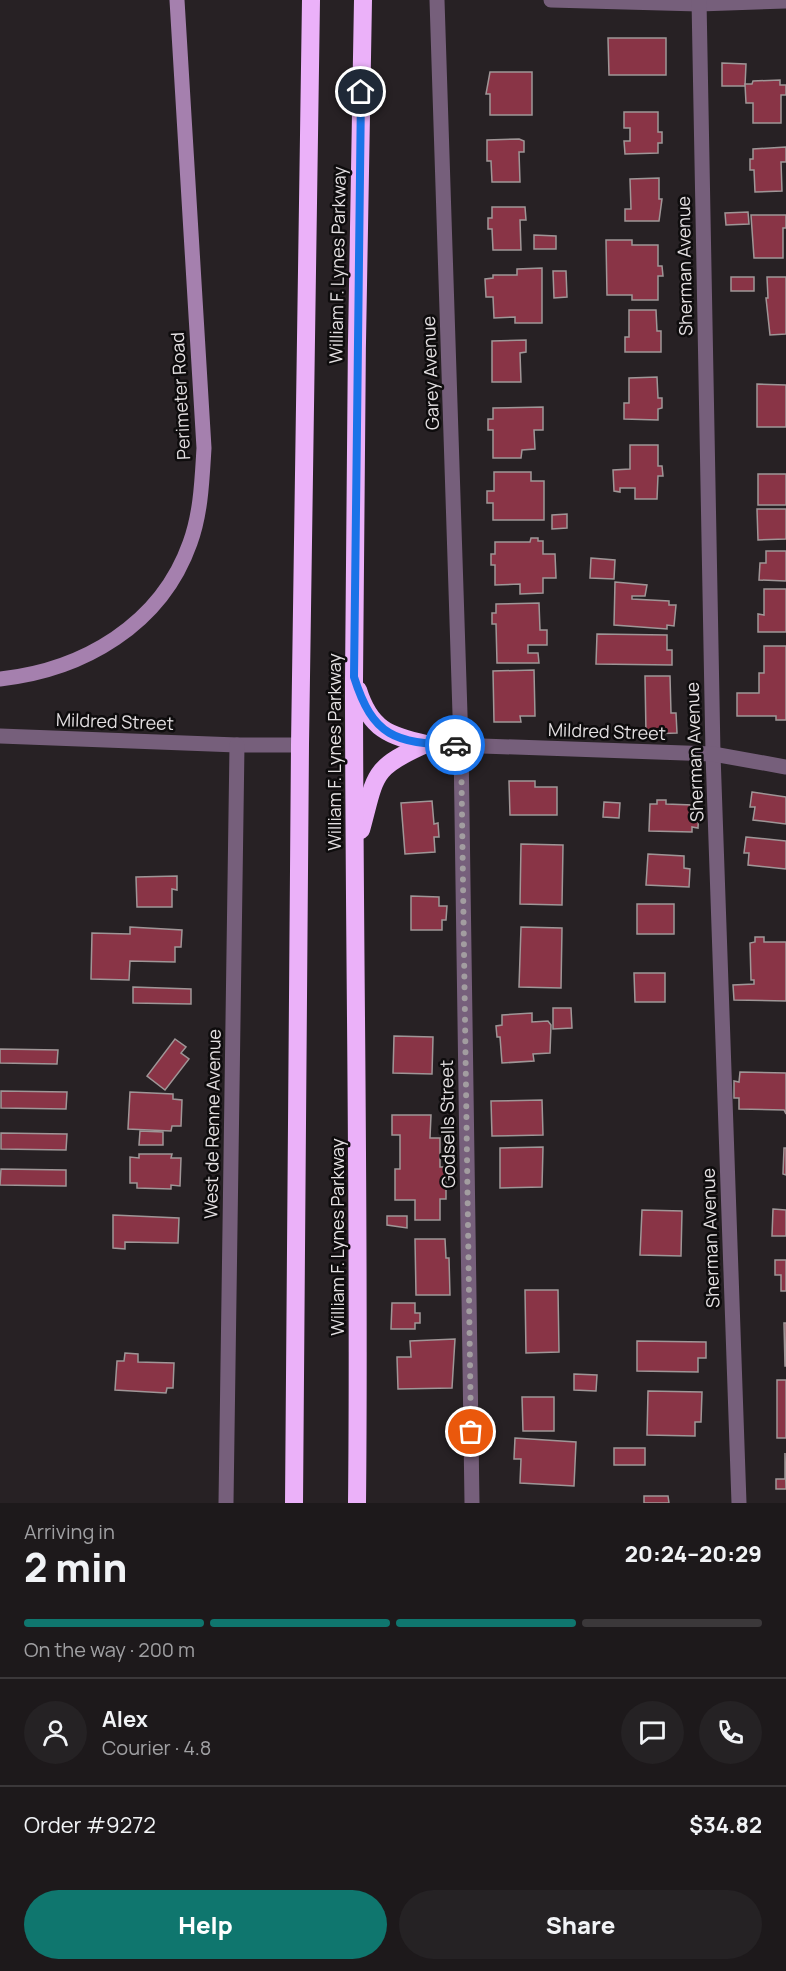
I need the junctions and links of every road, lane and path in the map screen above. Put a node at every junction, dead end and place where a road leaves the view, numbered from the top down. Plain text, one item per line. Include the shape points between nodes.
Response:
1 (177, 0) edge
2 (311, 0) edge
3 (363, 0) edge
4 (437, 0) edge
5 (551, 0) edge
6 (786, 1) edge
7 (699, 2) edge
8 (354, 677) junction
9 (0, 678) edge
10 (0, 736) edge
11 (426, 744) junction
12 (237, 745) junction
13 (300, 745) junction
14 (461, 745) junction
15 (713, 753) junction
16 (786, 767) edge
17 (355, 852) junction
18 (226, 1503) edge
19 (294, 1503) edge
20 (357, 1503) edge
21 (472, 1503) edge
22 (739, 1503) edge

1 - 9 street, Perimeter Road via 204,448 202,496 190,544 154,607 123,634 98,651 62,665 25,676
2 - 13 highway, William F. Lynes Parkway
3 - 8 highway, William F. Lynes Parkway
4 - 14 street, Garey Avenue
5 - 7 street
6 - 7 street
7 - 15 street, Sherman Avenue
8 - 11 highway via 363,706 380,728 399,738
8 - 17 highway, William F. Lynes Parkway
10 - 12 street, Mildred Street
11 - 14 street, Mildred Street
11 - 17 highway via 393,759 378,774
12 - 13 street, Mildred Street
12 - 18 street, West de Renne Avenue
13 - 19 highway, William F. Lynes Parkway
14 - 15 street, Mildred Street
14 - 21 street, Godsells Street
15 - 16 street, Mildred Street
15 - 22 street, Sherman Avenue
17 - 20 highway, William F. Lynes Parkway

